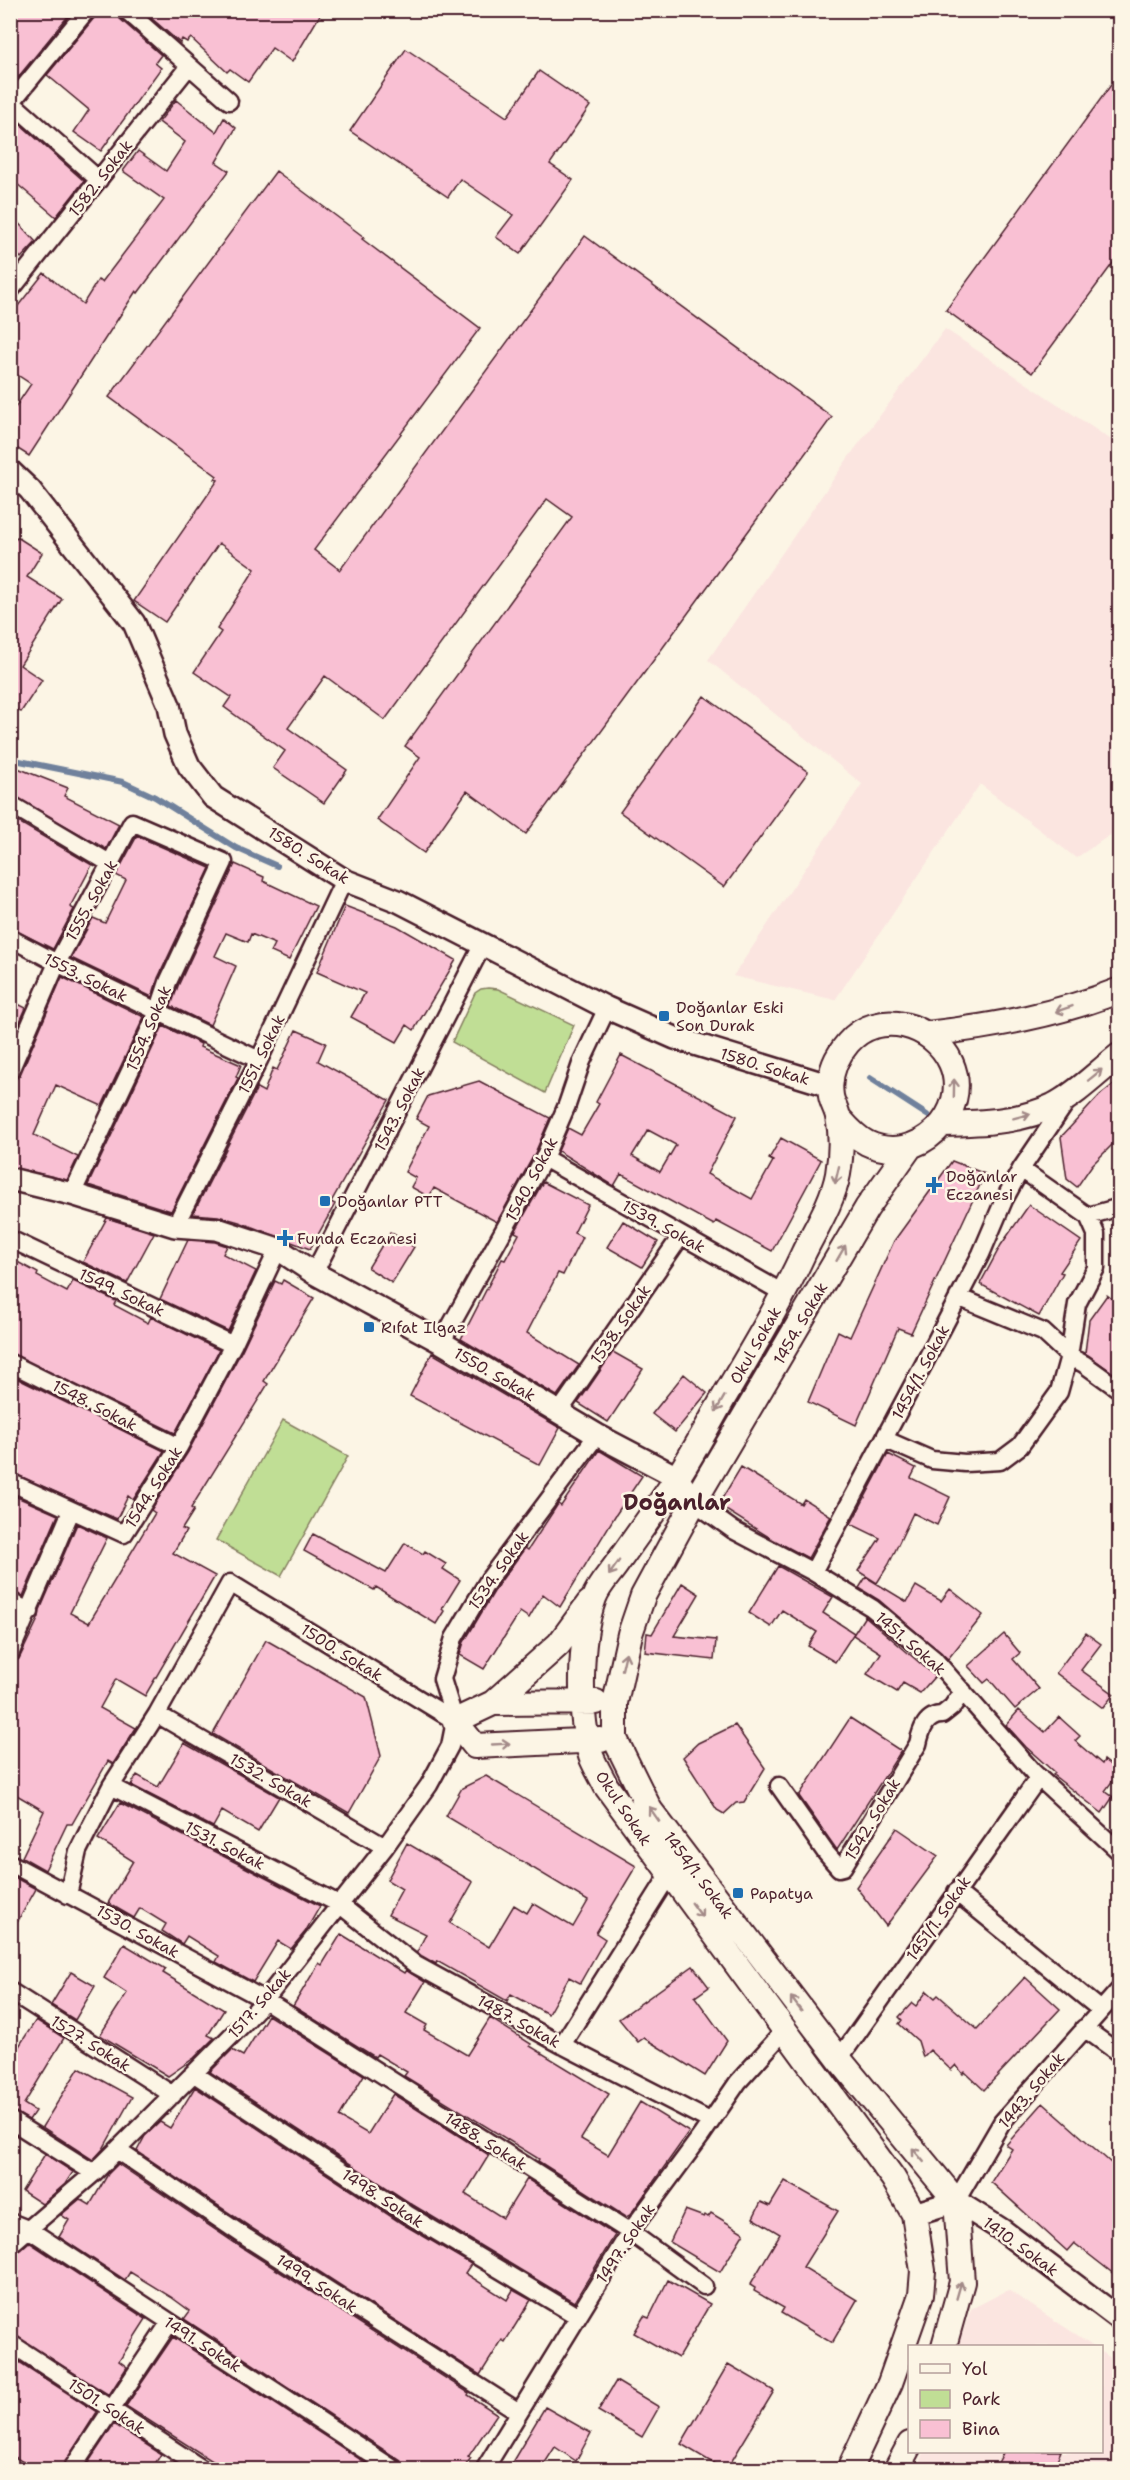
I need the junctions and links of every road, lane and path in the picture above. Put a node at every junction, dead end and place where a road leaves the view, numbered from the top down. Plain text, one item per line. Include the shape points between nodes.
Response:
1 (87, 10) edge
2 (126, 10) edge
3 (189, 66) junction
4 (229, 100) dead end
5 (11, 102) edge
6 (99, 180) junction
7 (10, 291) edge
8 (10, 471) edge
9 (10, 804) edge
10 (224, 862) joint
11 (111, 864) junction
12 (344, 880) junction
13 (10, 938) edge
14 (483, 944) junction
15 (57, 963) junction
16 (1119, 990) edge
17 (606, 1008) junction
18 (158, 1012) junction
19 (927, 1034) junction
20 (1119, 1055) edge
21 (259, 1060) junction
22 (11, 1068) edge
23 (831, 1086) junction
24 (1071, 1094) junction
25 (838, 1117) junction
26 (943, 1124) junction
27 (910, 1147) junction
28 (544, 1158) junction
29 (1022, 1169) junction
30 (10, 1179) edge
31 (72, 1194) junction
32 (1119, 1207) edge
33 (1088, 1216) junction
34 (175, 1226) junction
35 (681, 1236) junction
36 (10, 1239) edge
37 (278, 1249) junction
38 (314, 1273) junction
39 (785, 1294) junction
40 (958, 1297) junction
41 (441, 1343) junction
42 (233, 1345) junction
43 (1069, 1356) junction
44 (10, 1363) edge
45 (1119, 1390) edge
46 (559, 1412) junction
47 (597, 1435) junction
48 (884, 1439) junction
49 (178, 1447) junction
50 (677, 1477) junction
51 (10, 1482) edge
52 (694, 1502) junction
53 (71, 1511) junction
54 (813, 1572) junction
55 (594, 1596) junction
56 (10, 1602) edge
57 (30, 1612) junction
58 (10, 1654) edge
59 (963, 1691) junction
60 (581, 1702) junction
61 (493, 1703) junction
62 (615, 1703) junction
63 (157, 1714) junction
64 (455, 1720) junction
65 (615, 1739) junction
66 (587, 1740) junction
67 (1039, 1777) junction
68 (111, 1786) junction
69 (779, 1786) dead end
70 (385, 1847) junction
71 (1119, 1852) edge
72 (10, 1863) edge
73 (670, 1873) junction
74 (956, 1892) junction
75 (68, 1895) junction
76 (339, 1904) junction
77 (1119, 1989) edge
78 (10, 1991) edge
79 (265, 2000) junction
80 (1101, 2010) junction
81 (1084, 2028) junction
82 (785, 2030) junction
83 (562, 2045) junction
84 (1119, 2054) edge
85 (839, 2059) junction
86 (193, 2073) junction
87 (173, 2095) junction
88 (10, 2120) edge
89 (710, 2121) junction
90 (117, 2150) junction
91 (94, 2173) junction
92 (956, 2201) junction
93 (914, 2214) junction
94 (10, 2222) edge
95 (30, 2230) junction
96 (630, 2232) junction
97 (10, 2246) edge
98 (704, 2286) dead end
99 (577, 2316) junction
100 (1119, 2319) edge
101 (170, 2322) junction
102 (10, 2343) edge
103 (944, 2345) edge
104 (112, 2410) junction
105 (519, 2412) junction
106 (908, 2446) edge
107 (70, 2469) edge
108 (204, 2469) edge
109 (395, 2469) edge
110 (484, 2469) edge
111 (849, 2469) edge
112 (896, 2469) edge

1 - 5 street
2 - 3 street
3 - 4 street
3 - 6 street, 1582. Sokak
5 - 6 street
6 - 7 street, 1582. Sokak
8 - 12 street, 1580. Sokak via 30,490 134,623 169,705 184,755 213,797
9 - 11 street
10 - 11 street, 1555. Sokak via 132,822
10 - 18 street, 1554. Sokak
11 - 15 street, 1555. Sokak
12 - 14 street, 1580. Sokak via 398,901
12 - 21 street, 1551. Sokak
13 - 15 street, 1553. Sokak
14 - 17 street, 1580. Sokak
14 - 38 street, 1543. Sokak
15 - 18 street, 1553. Sokak
15 - 22 street, 1555. Sokak
16 -> 19 main road via 1053,1013
17 - 23 street, 1580. Sokak via 675,1038
17 - 28 street, 1540. Sokak
18 - 21 street, 1553. Sokak
18 - 31 street, 1554. Sokak
19 - 23 main road via 909,1025 867,1029 850,1040 837,1057
26 -> 19 main road via 953,1106 956,1086 952,1065
24 -> 20 main road
21 - 34 street, 1551. Sokak
23 - 25 main road
26 -> 24 main road via 990,1123 1021,1116 1052,1106
24 - 29 street, 1454/1. Sokak
25 - 27 main road via 851,1133 869,1144 889,1149
25 -> 39 main road, Okul Sokak via 838,1177
26 - 27 main road
52 -> 27 main road, 1454. Sokak via 867,1208
28 - 35 street, 1539. Sokak
28 - 41 street, 1540. Sokak
29 - 33 street
29 - 40 street, 1454/1. Sokak
30 - 31 street, 1550. Sokak
31 - 34 street, 1550. Sokak
32 - 33 street
33 - 43 street via 1096,1234 1096,1268 1077,1304
34 - 37 street, 1550. Sokak via 217,1229
35 - 39 street, 1539. Sokak
35 - 46 street, 1538. Sokak
36 - 42 street, 1549. Sokak
37 - 38 street, 1550. Sokak
37 - 42 street, 1544. Sokak
38 - 41 street, 1550. Sokak
39 -> 50 main road, Okul Sokak
40 - 43 street via 1043,1332
40 - 48 street, 1454/1. Sokak
41 - 46 street, 1550. Sokak
42 - 49 street, 1544. Sokak
43 - 45 street
43 - 48 street via 1059,1392 1020,1446 1000,1461 932,1460
44 - 49 street, 1548. Sokak
46 - 47 street, 1550. Sokak
47 - 50 street, 1550. Sokak
47 - 64 street, 1534. Sokak via 489,1579 454,1638 442,1679
48 - 54 street, 1454/1. Sokak
49 - 53 street, 1544. Sokak via 124,1534
50 - 52 street, 1550. Sokak
50 -> 55 main road, Okul Sokak
51 - 53 street
52 - 54 street, 1451. Sokak via 733,1530
62 -> 52 main road, 1454/1. Sokak via 630,1634 644,1596
53 - 57 street
54 - 59 street, 1451. Sokak via 872,1608 934,1659
55 - 60 main road, Okul Sokak via 586,1635
55 - 61 main road via 559,1644
56 - 57 street
57 - 58 street
59 - 67 street, 1451. Sokak
59 - 69 street, 1542. Sokak via 952,1707 927,1720 918,1744 843,1867 839,1868 826,1854
60 - 61 main road
60 - 62 main road
60 - 66 main road, Okul Sokak
61 - 64 main road
62 - 65 main road, 1454/1. Sokak
63 - 64 street, 1500. Sokak via 230,1583
63 - 68 street
63 - 70 street, 1532. Sokak
64 -> 66 main road via 475,1746
64 - 70 street, 1517. Sokak via 450,1746 429,1785
65 - 66 main road
85 -> 65 main road, 1454/1. Sokak via 650,1810
66 - 73 main road, Okul Sokak via 606,1786
67 - 71 street, 1451. Sokak
67 - 74 street, 1451/1. Sokak
68 - 75 street via 78,1851
68 - 76 street, 1531. Sokak
70 - 76 street, 1517. Sokak
72 - 75 street, 1530. Sokak
73 -> 82 main road, Okul Sokak
73 - 83 street
74 - 80 street
74 - 85 street, 1451/1. Sokak
75 - 79 street, 1530. Sokak
76 - 79 street, 1517. Sokak
76 - 83 street, 1487. Sokak via 416,1965
77 - 80 street, 1443. Sokak
78 - 87 street, 1527. Sokak
79 - 86 street, 1517. Sokak
79 - 96 street, 1488. Sokak
80 - 81 street, 1443. Sokak
81 - 84 street
81 - 92 street, 1443. Sokak via 1002,2122
82 - 89 street, 1497. Sokak via 738,2082
82 - 93 main road, Okul Sokak via 893,2178
83 - 89 street, 1487. Sokak
92 -> 85 main road, 1454/1. Sokak
86 - 87 street, 1517. Sokak
86 - 99 street, 1498. Sokak via 407,2214
87 - 90 street, 1517. Sokak
88 - 91 street
89 - 96 street, 1497. Sokak
90 - 91 street, 1517. Sokak
90 - 105 street, 1499. Sokak via 237,2232
91 - 95 street, 1517. Sokak
92 - 93 street
92 - 100 street, 1410. Sokak via 1002,2230
103 -> 92 main road via 962,2282
93 - 111 main road, Okul Sokak via 923,2271 921,2295 890,2383
94 - 95 street, 1491. Sokak
95 - 97 street, 1517. Sokak
95 - 101 street, 1491. Sokak
96 - 98 street, 1488. Sokak
96 - 99 street, 1497. Sokak
99 - 105 street, 1497. Sokak
101 - 104 street
101 - 109 street, 1491. Sokak
102 - 104 street, 1501. Sokak
104 - 107 street
104 - 108 street, 1501. Sokak
105 - 110 street, 1497. Sokak
106 - 112 main road

